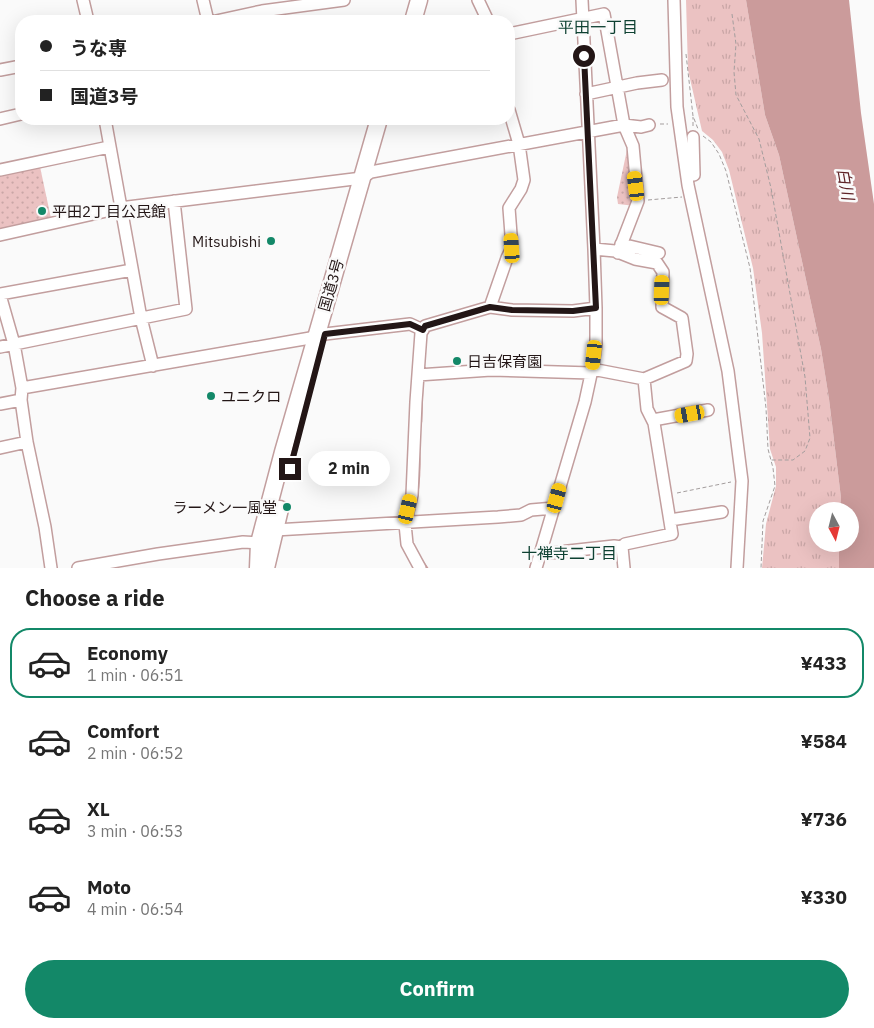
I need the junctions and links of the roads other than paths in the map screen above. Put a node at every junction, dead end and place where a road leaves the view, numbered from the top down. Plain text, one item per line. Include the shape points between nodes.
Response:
1 (84, 0) edge
2 (203, 0) edge
3 (344, 0) edge
4 (412, 0) edge
5 (419, 0) edge
6 (478, 0) edge
7 (582, 0) edge
8 (674, 0) edge
9 (261, 5) edge
10 (87, 15) edge
11 (207, 15) edge
12 (233, 15) edge
13 (408, 15) edge
14 (415, 15) edge
15 (485, 15) edge
16 (583, 18) junction
17 (515, 33) edge
18 (15, 67) edge
19 (0, 70) edge
20 (662, 80) dead end
21 (617, 87) junction
22 (586, 94) junction
23 (15, 115) edge
24 (0, 119) edge
25 (106, 125) edge
26 (378, 125) edge
27 (384, 125) edge
28 (513, 125) edge
29 (624, 125) junction
30 (649, 125) road end
31 (587, 132) junction
32 (693, 136) dead end
33 (519, 144) junction
34 (109, 147) junction
35 (0, 170) edge
36 (366, 175) junction
37 (690, 196) junction
38 (174, 201) junction
39 (120, 208) junction
40 (0, 234) edge
41 (594, 249) junction
42 (620, 249) junction
43 (659, 253) dead end
44 (132, 270) junction
45 (0, 295) edge
46 (490, 307) junction
47 (596, 308) junction
48 (141, 318) junction
49 (423, 330) junction
50 (321, 336) junction
51 (14, 344) junction
52 (0, 347) edge
53 (152, 366) junction
54 (592, 371) junction
55 (418, 374) junction
56 (644, 379) junction
57 (22, 394) junction
58 (0, 404) edge
59 (708, 410) dead end
60 (653, 420) junction
61 (27, 442) junction
62 (0, 448) edge
63 (747, 463) dead end
64 (737, 486) junction
65 (554, 508) junction
66 (722, 512) dead end
67 (670, 520) junction
68 (405, 524) junction
69 (275, 530) junction
70 (260, 543) junction
71 (622, 547) junction
72 (541, 554) junction
73 (52, 568) edge
74 (78, 568) edge
75 (258, 568) edge
76 (266, 568) edge
77 (420, 568) edge
78 (536, 568) edge
79 (624, 568) edge
80 (737, 568) edge

1 - 10 street
2 - 11 street
3 - 9 street
4 - 13 highway
5 - 14 highway
6 - 15 street
7 - 16 street
8 - 37 street via 677,107
9 - 12 street
16 - 17 street
16 - 21 street via 604,14
16 - 22 street
18 - 19 street
20 - 21 street
21 - 22 street
21 - 29 street
22 - 31 street
23 - 24 street
25 - 34 street
26 - 36 highway, 国道3号
27 - 36 highway, 国道3号
28 - 33 street
29 - 30 street
29 - 31 street
29 - 42 street via 632,146 638,201
31 - 33 street
31 - 41 street
32 - 37 street via 694,179
33 - 36 street
33 - 46 street via 524,180 509,208 512,248
34 - 35 street
34 - 39 street
36 - 38 street
36 - 50 highway, 国道3号
37 - 64 street via 728,371 742,481
38 - 39 street
38 - 48 street via 186,309
39 - 40 street
39 - 44 street
41 - 42 street
41 - 47 street
42 - 43 street
42 - 56 street via 635,259 657,263 663,272 662,307 682,318 686,360
44 - 45 street
44 - 48 street
45 - 51 street
46 - 47 street via 573,311
46 - 49 street via 425,326
47 - 54 street
48 - 51 street
48 - 53 street
49 - 50 street via 410,324
49 - 55 street
50 - 53 street
50 - 69 highway, 国道3号
50 - 70 highway, 国道3号
51 - 52 street
51 - 57 street
53 - 57 street
54 - 55 street via 490,370
54 - 56 street
54 - 65 street
55 - 68 street via 412,495
56 - 60 street via 647,409
57 - 58 street
57 - 61 street
59 - 60 street
60 - 67 street
61 - 62 street
61 - 73 street
63 - 64 street via 747,481
64 - 80 street
65 - 68 street via 498,518
65 - 72 street
66 - 67 street
67 - 71 street via 672,534
68 - 69 street via 392,522
68 - 77 street via 406,544
69 - 70 street
69 - 76 highway, 国道3号
70 - 74 street via 243,542
70 - 75 highway, 国道3号
71 - 72 street
71 - 79 street
72 - 78 street

